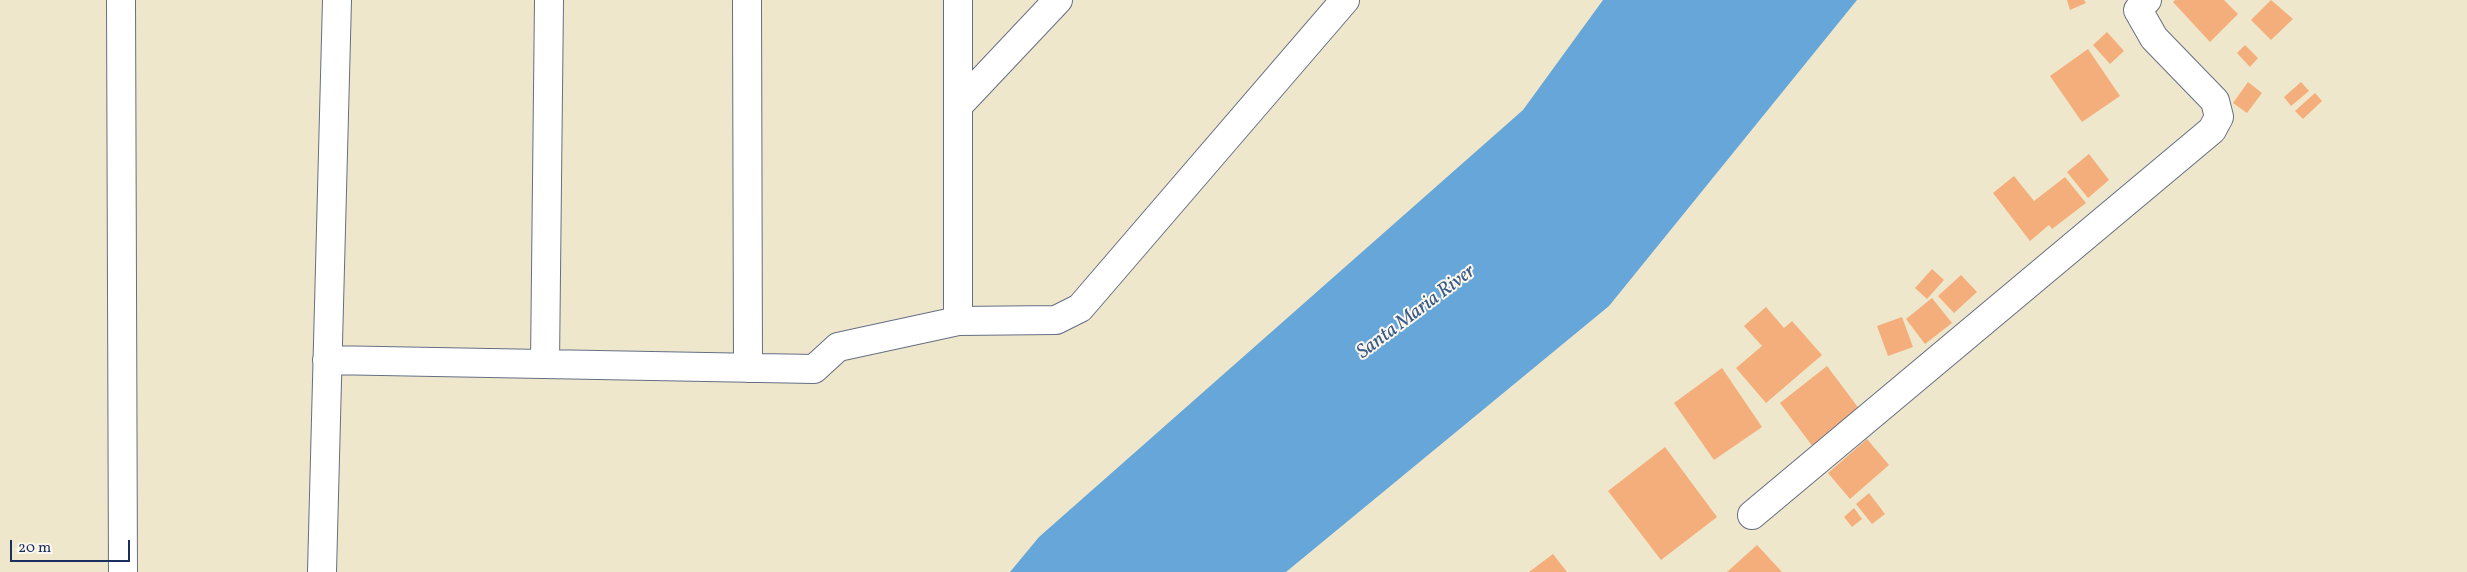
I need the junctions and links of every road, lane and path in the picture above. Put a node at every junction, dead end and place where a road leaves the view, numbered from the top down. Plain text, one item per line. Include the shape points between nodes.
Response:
1 (121, 0) edge
2 (338, 0) edge
3 (549, 0) edge
4 (747, 0) edge
5 (958, 0) edge
6 (1058, 0) edge
7 (1345, 0) edge
8 (2147, 0) edge
9 (958, 106) junction
10 (958, 320) junction
11 (327, 360) junction
12 (545, 364) junction
13 (748, 368) junction
14 (1752, 515) dead end
15 (123, 572) edge
16 (322, 572) edge

1 - 15 street
2 - 11 street
3 - 12 street
4 - 13 street
5 - 9 street
6 - 9 street
7 - 10 street via 1080,308 1056,320
8 - 14 street via 2138,10 2154,38 2216,101 2220,117 2212,130
9 - 10 street
10 - 13 street via 838,347 814,369
11 - 12 street
11 - 16 street
12 - 13 street

